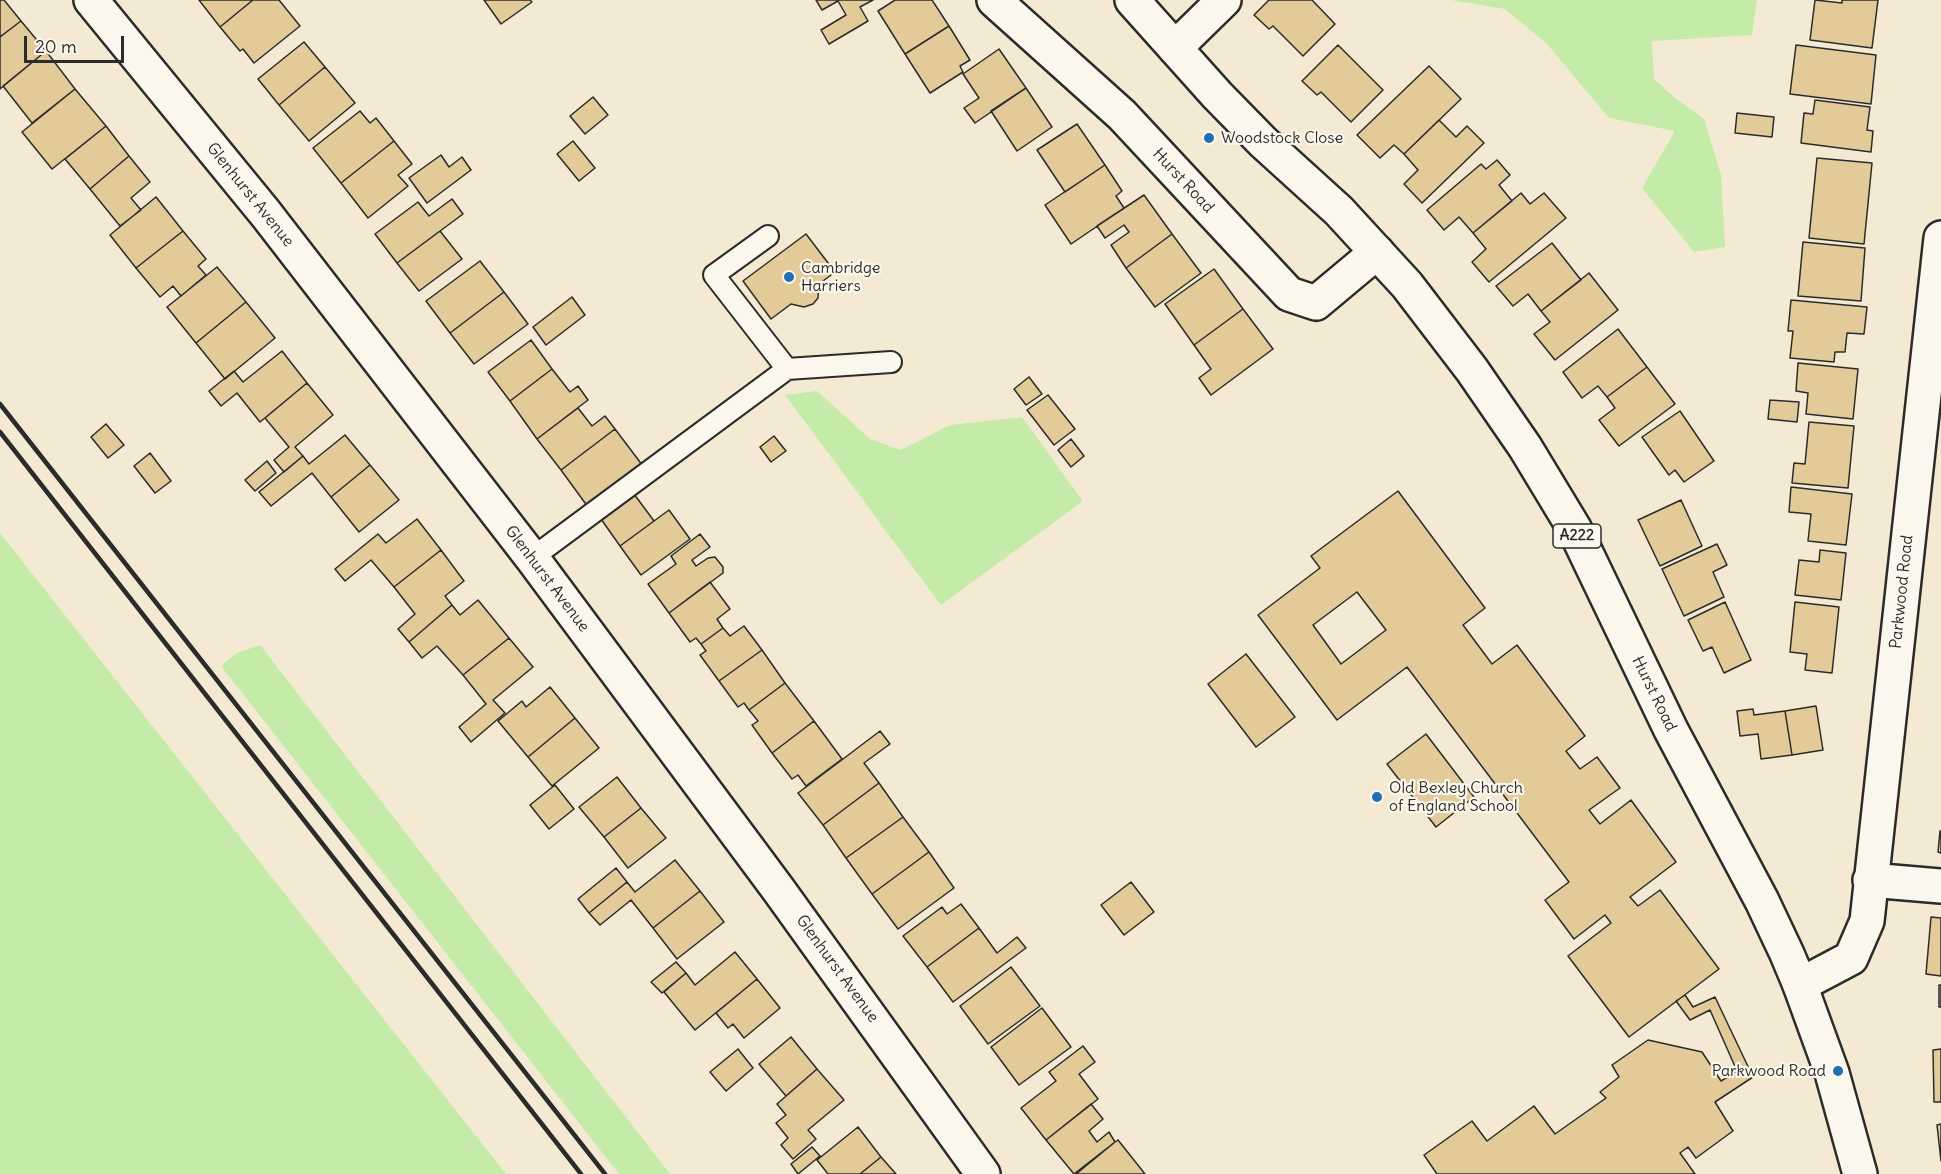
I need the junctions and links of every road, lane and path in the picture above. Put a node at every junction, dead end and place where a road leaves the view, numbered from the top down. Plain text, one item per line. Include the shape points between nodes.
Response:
1 (91, 0) edge
2 (994, 0) edge
3 (1132, 0) edge
4 (1224, 0) edge
5 (1175, 48) junction
6 (768, 236) dead end
7 (1941, 238) edge
8 (1377, 252) junction
9 (891, 362) dead end
10 (787, 369) junction
11 (532, 558) junction
12 (1870, 880) junction
13 (1941, 886) edge
14 (1800, 985) junction
15 (983, 1174) edge
16 (1860, 1174) edge

1 - 11 street, Glenhurst Avenue via 266,214
2 - 8 street, Hurst Road via 1122,115 1289,294 1316,303
3 - 5 street, Hurst Road / A222
4 - 5 street
5 - 8 street, Hurst Road / A222 via 1255,134 1339,211
6 - 10 lane via 714,275
7 - 12 street, Parkwood Road
8 - 14 street, Hurst Road / A222 via 1472,370 1574,528 1671,730 1762,901
9 - 10 lane
10 - 11 lane
11 - 15 street, Glenhurst Avenue
12 - 13 street
12 - 14 street, Parkwood Road via 1867,921 1851,958
14 - 16 street, Hurst Road / A222 via 1832,1073

